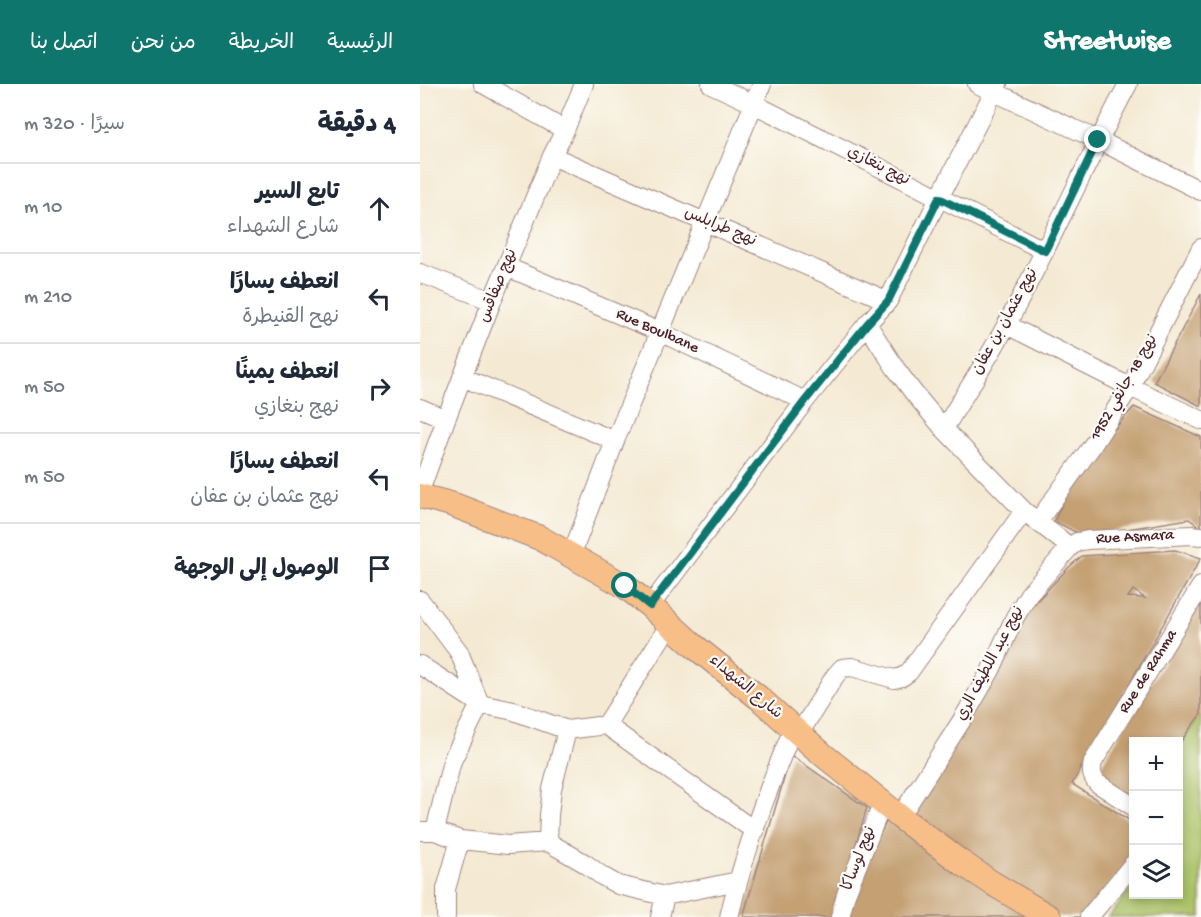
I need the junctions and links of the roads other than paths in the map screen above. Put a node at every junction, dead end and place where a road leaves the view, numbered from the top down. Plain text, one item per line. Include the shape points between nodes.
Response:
1 (483, 84) edge
2 (584, 84) edge
3 (711, 84) edge
4 (762, 84) edge
5 (976, 84) edge
6 (1128, 84) edge
7 (997, 88) edge
8 (754, 104) junction
9 (565, 130) junction
10 (1098, 140) junction
11 (552, 156) junction
12 (1201, 190) edge
13 (939, 198) junction
14 (706, 221) junction
15 (1201, 248) edge
16 (1045, 251) junction
17 (507, 267) junction
18 (420, 273) edge
19 (492, 301) junction
20 (888, 301) junction
21 (867, 324) junction
22 (1007, 325) junction
23 (660, 332) junction
24 (462, 377) junction
25 (1130, 387) junction
26 (805, 401) junction
27 (420, 408) edge
28 (446, 419) junction
29 (1201, 420) edge
30 (944, 429) junction
31 (615, 441) junction
32 (420, 491) edge
33 (420, 496) edge
34 (1031, 516) junction
35 (1201, 536) edge
36 (1070, 547) junction
37 (571, 556) junction
38 (1201, 586) edge
39 (420, 600) edge
40 (650, 606) junction
41 (670, 624) junction
42 (420, 665) edge
43 (480, 704) junction
44 (606, 724) junction
45 (567, 730) junction
46 (796, 731) junction
47 (1129, 804) edge
48 (891, 809) junction
49 (428, 831) edge
50 (755, 831) junction
51 (460, 840) junction
52 (548, 842) junction
53 (1129, 869) edge
54 (738, 881) junction
55 (665, 896) junction
56 (446, 917) edge
57 (660, 917) edge
58 (729, 917) edge
59 (840, 917) edge
60 (1049, 917) edge
61 (1089, 917) edge

1 - 9 street
2 - 9 street, نهج صفاقس
3 - 8 street, نهج بنغازي
4 - 8 street
5 - 7 street
6 - 10 street, نهج عثمان بن عفان
7 - 10 street
7 - 13 street
8 - 13 street, نهج بنغازي
8 - 14 street
9 - 11 street, نهج صفاقس
10 - 12 street
10 - 16 street, نهج عثمان بن عفان
11 - 14 street, نهج طرابلس
11 - 17 street, نهج صفاقس
13 - 16 street, نهج بنغازي
13 - 20 street
14 - 20 street, نهج طرابلس
14 - 23 street
15 - 25 street, نهج 18 جانفي 1952
16 - 22 street, نهج عثمان بن عفان
17 - 19 street, نهج صفاقس
17 - 23 street, Rue Boulbane
18 - 19 street
19 - 24 street, نهج صفاقس
20 - 21 street
21 - 26 street
21 - 30 street via 896,369
22 - 25 street
22 - 30 street, نهج عثمان بن عفان
23 - 26 street, Rue Boulbane
23 - 31 street
24 - 28 street, نهج صفاقس
24 - 31 street
25 - 29 street
25 - 34 street, نهج 18 جانفي 1952 via 1092,446
26 - 40 street
27 - 28 street
28 - 32 street, نهج صفاقس
30 - 34 street
31 - 37 street
33 - 37 main road, شارع الشهداء via 540,538
34 - 36 street
34 - 46 street, نهج 18 جانفي 1952 via 909,672 894,679 852,667 842,668
35 - 36 street, Rue Asmara via 1088,540
36 - 48 street, نهج عبد اللطيف الري via 1029,594 962,720
37 - 40 main road, شارع الشهداء via 625,586
38 - 47 street, Rue de Rahma via 1093,762 1092,773 1097,783
39 - 43 street via 459,652
40 - 41 main road, شارع الشهداء
41 - 44 street
41 - 46 main road, شارع الشهداء
42 - 43 street
43 - 45 street via 514,711
43 - 49 street via 452,762
44 - 45 street
44 - 50 street
45 - 52 street via 552,789
46 - 48 main road, شارع الشهداء
46 - 50 street via 782,755
48 - 59 street, نهج لوساكا via 846,894
48 - 60 main road, شارع الشهداء via 959,861
49 - 51 street
50 - 54 street
51 - 52 street via 508,845
51 - 56 street via 446,889
52 - 55 street via 618,885
53 - 61 street
54 - 55 street
54 - 58 street
55 - 57 street

